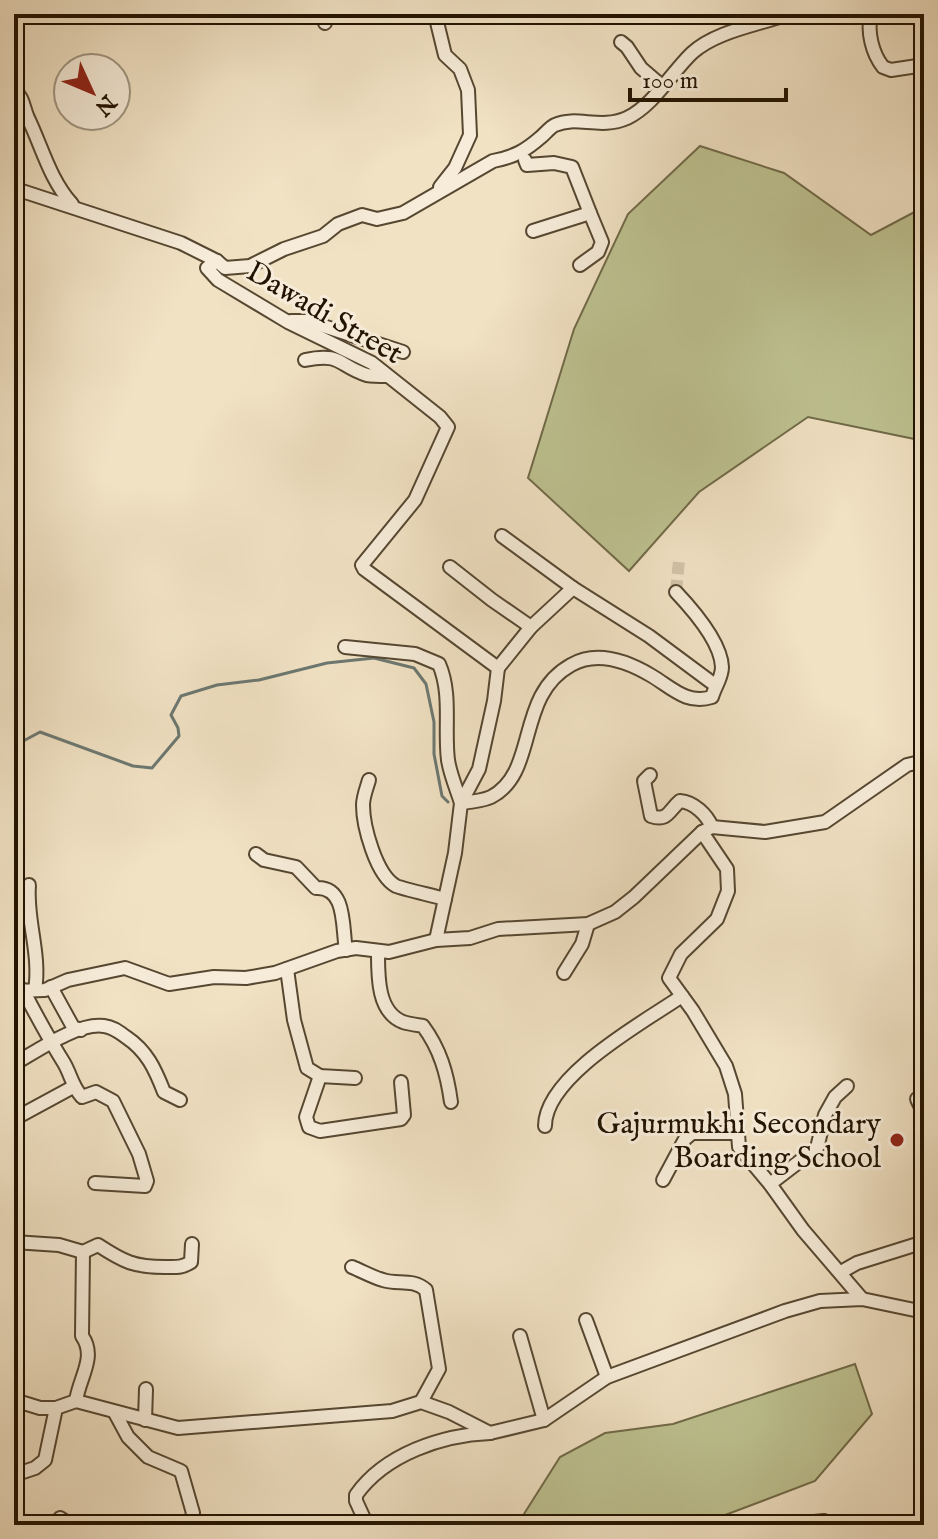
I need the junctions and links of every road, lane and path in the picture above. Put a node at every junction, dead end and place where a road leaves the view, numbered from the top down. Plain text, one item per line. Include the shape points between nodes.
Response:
1 (435, 14) edge
2 (788, 14) edge
3 (871, 14) edge
4 (621, 42) dead end
5 (924, 65) edge
6 (662, 86) junction
7 (14, 90) edge
8 (525, 160) dead end
9 (14, 193) edge
10 (430, 199) junction
11 (74, 206) junction
12 (590, 213) junction
13 (533, 231) dead end
14 (217, 261) junction
15 (580, 265) dead end
16 (288, 322) junction
17 (403, 352) dead end
18 (305, 360) dead end
19 (387, 376) junction
20 (502, 536) dead end
21 (450, 567) dead end
22 (573, 588) junction
23 (676, 592) tunnel mouth
24 (531, 627) junction
25 (345, 647) dead end
26 (498, 668) junction
27 (715, 685) junction
28 (924, 761) edge
29 (650, 775) dead end
30 (369, 780) dead end
31 (461, 803) junction
32 (707, 830) junction
33 (256, 854) dead end
34 (29, 885) dead end
35 (445, 899) junction
36 (588, 924) junction
37 (436, 940) junction
38 (346, 950) junction
39 (378, 952) junction
40 (287, 969) junction
41 (564, 973) dead end
42 (51, 987) junction
43 (24, 990) edge
44 (682, 996) junction
45 (81, 1030) junction
46 (50, 1044) junction
47 (14, 1064) edge
48 (320, 1076) junction
49 (355, 1078) dead end
50 (401, 1082) dead end
51 (847, 1086) dead end
52 (73, 1087) junction
53 (917, 1099) dead end
54 (180, 1100) dead end
55 (451, 1102) dead end
56 (924, 1114) edge
57 (14, 1119) edge
58 (545, 1126) dead end
59 (738, 1133) junction
60 (663, 1180) dead end
61 (95, 1183) dead end
62 (770, 1184) junction
63 (14, 1242) edge
64 (924, 1242) edge
65 (192, 1244) dead end
66 (83, 1252) junction
67 (352, 1267) dead end
68 (841, 1272) junction
69 (862, 1299) junction
70 (924, 1312) edge
71 (586, 1320) dead end
72 (520, 1336) dead end
73 (607, 1377) junction
74 (146, 1389) dead end
75 (14, 1400) edge
76 (76, 1401) junction
77 (421, 1402) junction
78 (56, 1408) junction
79 (115, 1413) junction
80 (145, 1420) junction
81 (544, 1420) junction
82 (490, 1433) junction
83 (14, 1475) edge
84 (190, 1525) edge
85 (367, 1525) edge
86 (785, 1525) edge
87 (825, 1525) edge

1 - 10 street via 445,55 460,69 468,90 470,135 455,168
2 - 6 street via 695,50
3 - 5 street via 874,52 883,67
4 - 6 street
6 - 10 street via 624,119 555,125 524,152 493,161
7 - 11 street via 22,96 58,189
8 - 12 street via 527,165 572,167
9 - 11 street
10 - 14 street via 403,213 377,219 362,215 250,266 225,268
11 - 14 street
12 - 13 street
12 - 15 street via 602,242 598,252
14 - 16 street, Dawadi Street via 207,268 218,280
16 - 17 street via 308,321
16 - 19 street, Dawadi Street via 372,363
18 - 19 street via 324,356 368,375
19 - 26 street, Dawadi Street via 448,427 415,500 362,565
20 - 22 street
21 - 24 street
22 - 24 street
22 - 27 street
23 - 27 street via 704,626 720,657
24 - 26 street
25 - 31 street via 415,654 439,664 448,717 448,761
26 - 31 street via 479,769
27 - 31 street via 712,697 699,701 611,658 572,664 548,682 537,701 514,774 504,789 488,799
28 - 32 street via 907,765 825,822 765,832
29 - 32 street via 644,789 651,816 660,819 680,801 689,802 709,819
30 - 35 street via 363,805 367,834 383,871 395,886
31 - 35 street
32 - 36 street via 634,897
32 - 44 street via 727,869 728,891 717,919 681,954 669,978
33 - 38 street via 296,867 316,888 334,893 344,921
34 - 43 street via 37,977
35 - 37 street
36 - 37 street via 498,929
36 - 41 street
37 - 39 street
38 - 39 street
38 - 40 street
39 - 55 street via 384,1003 400,1022 423,1026 433,1039
40 - 42 street via 169,984 125,968
40 - 48 street via 304,1062
42 - 43 street
42 - 45 street via 73,1027
43 - 46 street
44 - 58 street via 595,1054 563,1083
44 - 59 street via 726,1066
45 - 46 street
45 - 54 street via 107,1026 139,1045 164,1092
46 - 47 street
46 - 52 street
48 - 49 street
48 - 50 street via 306,1117 309,1127 320,1131 401,1119
51 - 62 street via 825,1115 817,1148
52 - 57 street
52 - 61 street via 82,1097 96,1092 113,1101 147,1181 145,1186
53 - 56 street
59 - 60 street via 692,1133
59 - 62 street via 739,1147
62 - 68 street
63 - 66 street
64 - 68 street
65 - 66 street via 191,1262 177,1268 131,1264 98,1245
66 - 76 street via 82,1336 89,1358
67 - 77 street via 426,1290 439,1369
68 - 69 street
69 - 70 street
69 - 73 street via 820,1301 785,1311
71 - 73 street
72 - 81 street
73 - 81 street
74 - 80 street
75 - 78 street
76 - 78 street
76 - 79 street
77 - 80 street via 392,1411 178,1428
77 - 82 street
78 - 83 street via 45,1460
79 - 80 street
79 - 84 street via 148,1457 181,1471 193,1513
81 - 82 street
82 - 85 street via 421,1447 365,1482 356,1501
86 - 87 street

